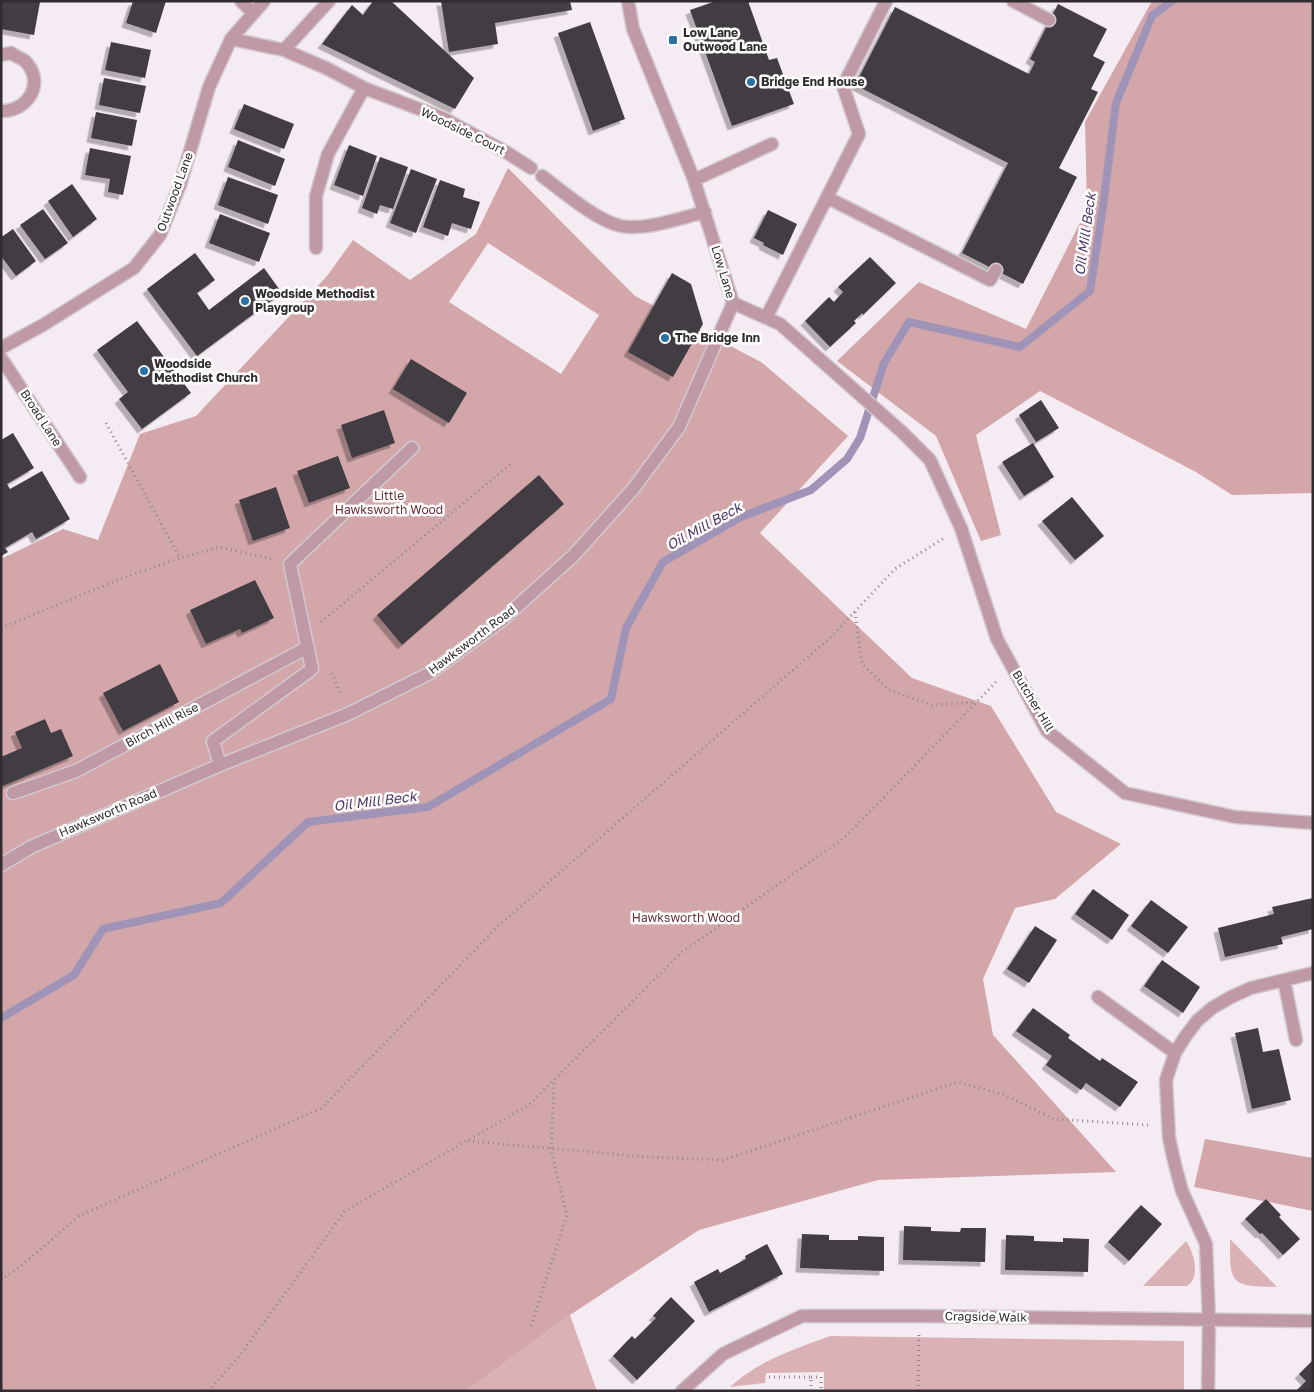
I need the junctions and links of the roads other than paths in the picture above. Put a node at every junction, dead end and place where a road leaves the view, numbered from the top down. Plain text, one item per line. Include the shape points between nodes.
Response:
1 (241, 1) edge
2 (264, 1) edge
3 (329, 1) edge
4 (628, 1) edge
5 (886, 1) edge
6 (1013, 1) edge
7 (253, 13) junction
8 (1049, 20) dead end
9 (231, 39) junction
10 (284, 50) junction
11 (1, 55) edge
12 (364, 88) junction
13 (1, 111) edge
14 (772, 144) dead end
15 (531, 168) dead end
16 (542, 176) dead end
17 (694, 180) junction
18 (828, 198) junction
19 (705, 212) junction
20 (316, 248) dead end
21 (996, 270) dead end
22 (732, 303) junction
23 (766, 318) junction
24 (1, 348) edge
25 (1, 358) edge
26 (412, 448) dead end
27 (930, 460) joint
28 (80, 478) dead end
29 (308, 648) junction
30 (220, 766) junction
31 (13, 793) dead end
32 (1313, 824) edge
33 (1, 865) edge
34 (1313, 973) edge
35 (1284, 980) junction
36 (1098, 997) dead end
37 (1296, 1040) dead end
38 (1176, 1054) junction
39 (1209, 1320) junction
40 (1313, 1321) edge
41 (682, 1391) edge
42 (1208, 1391) edge

1 - 7 street
2 - 7 street, Outwood Lane
3 - 10 street
4 - 17 street, Low Lane via 633,28
5 - 18 street via 843,86 859,134
6 - 8 street
7 - 9 street, Outwood Lane
9 - 10 street, Woodside Court
9 - 24 street, Outwood Lane via 209,87 180,184 160,235 134,268
10 - 12 street, Woodside Court
11 - 13 street via 11,53 25,62 32,74 34,90 25,104
12 - 15 street, Woodside Court via 443,118
12 - 20 street via 328,154 316,196
14 - 17 street
16 - 19 street via 593,214 620,226 642,227
17 - 19 street, Low Lane
18 - 21 street via 990,280
18 - 23 street
19 - 22 street, Low Lane
22 - 23 street, Low Lane
22 - 30 street, Hawksworth Road via 680,427 633,489 574,555 500,621 430,673 348,714
23 - 27 street, Low Lane via 780,324
25 - 28 street, Broad Lane
26 - 29 street via 290,564
27 - 32 street, Butcher Hill via 960,528 997,639 1048,731 1125,793 1235,817
29 - 30 street via 312,669 213,741
29 - 31 street, Birch Hill Rise via 76,771
30 - 33 street, Hawksworth Road via 30,846
34 - 35 street
35 - 37 street
35 - 38 street via 1251,988 1212,1008 1197,1021
36 - 38 street
38 - 39 street via 1166,1080 1169,1138 1182,1191 1206,1244
39 - 40 street, Cragside Walk
39 - 41 street, Cragside Walk via 802,1316 724,1354
39 - 42 street

